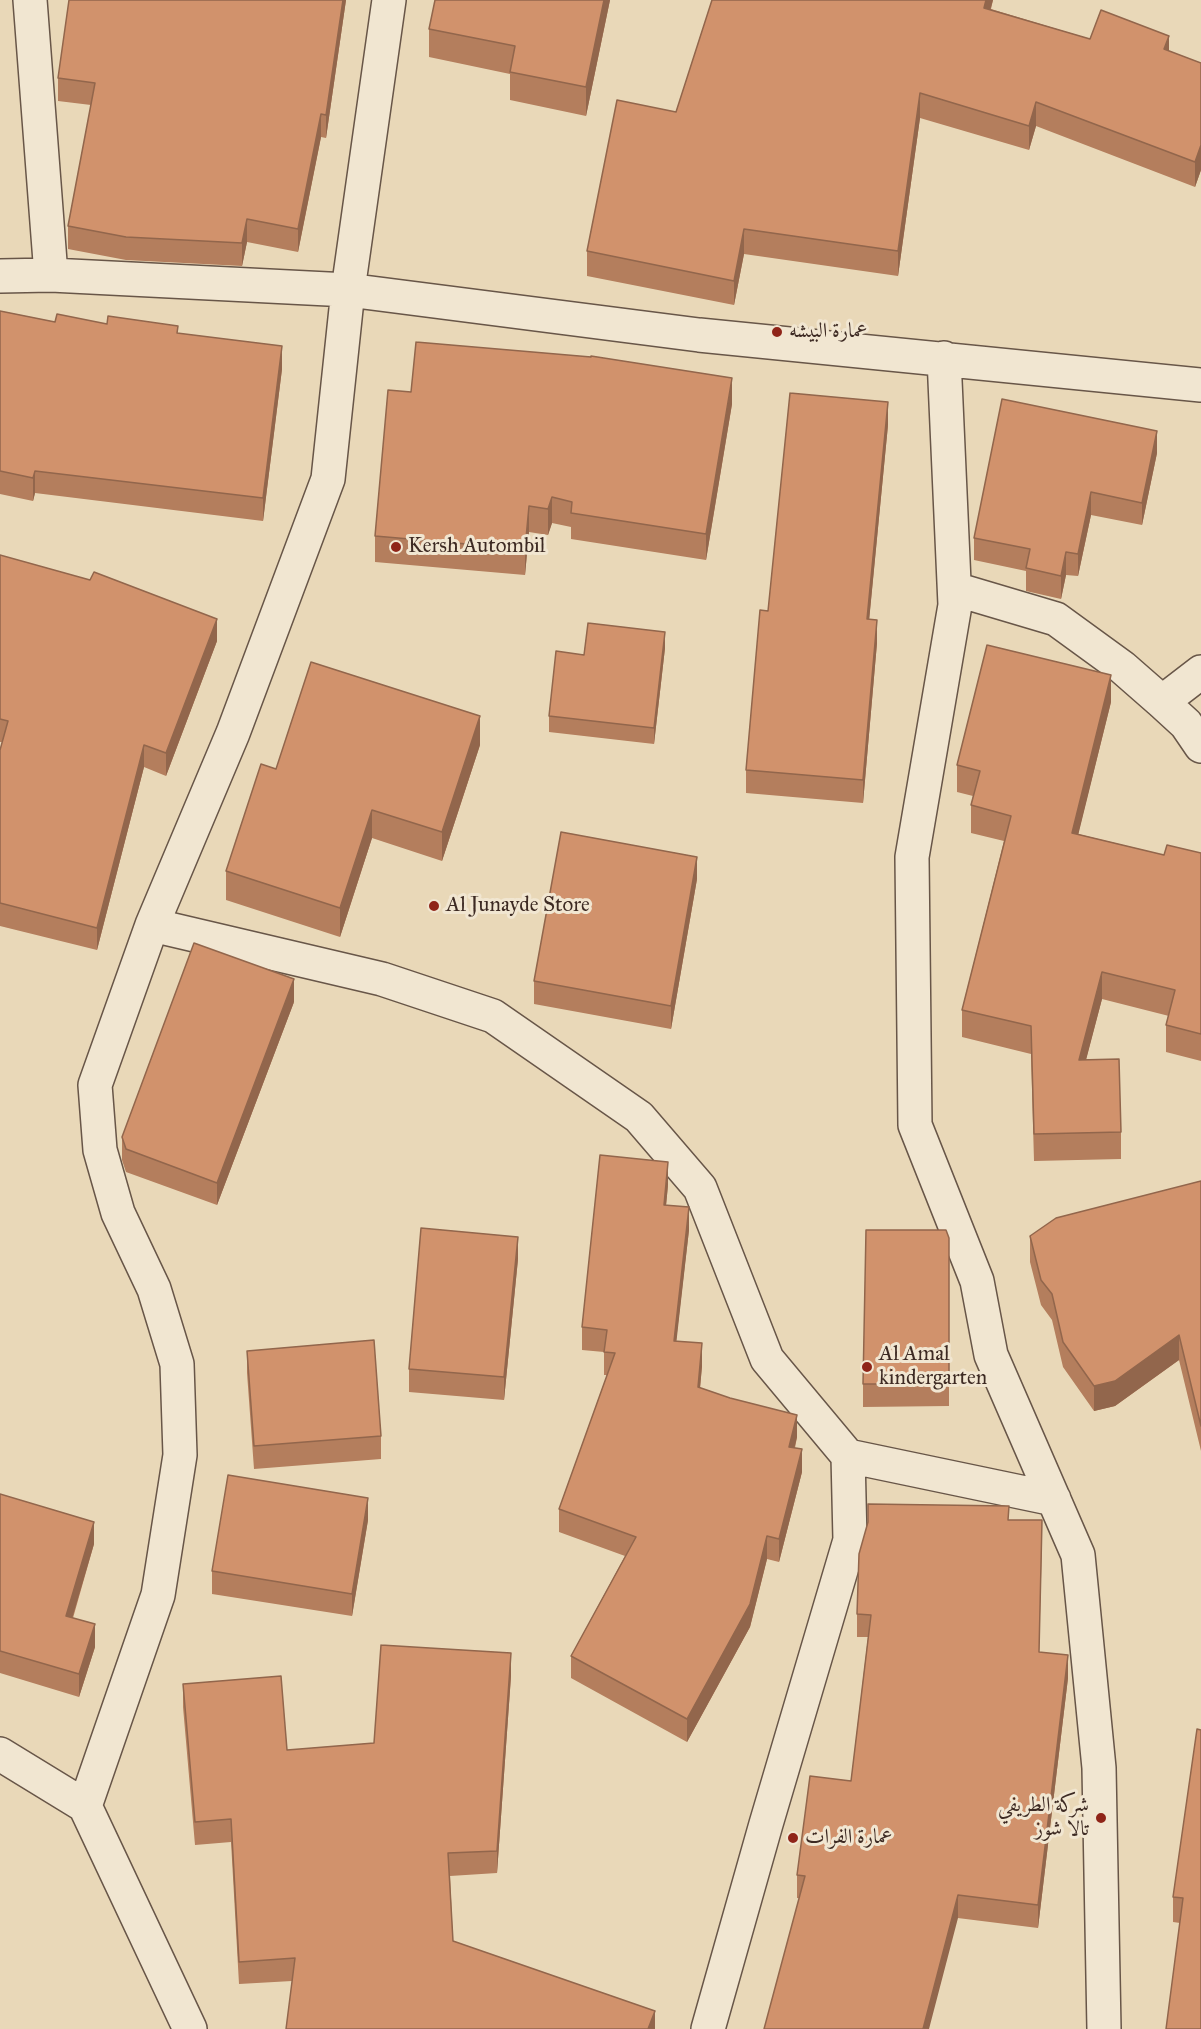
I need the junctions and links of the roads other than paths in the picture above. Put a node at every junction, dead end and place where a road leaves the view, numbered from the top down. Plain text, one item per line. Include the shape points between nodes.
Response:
1 (30, 0) edge
2 (389, 0) edge
3 (51, 275) junction
4 (0, 276) edge
5 (348, 291) junction
6 (944, 358) junction
7 (1201, 386) edge
8 (955, 589) junction
9 (1201, 672) edge
10 (1162, 702) junction
11 (1201, 746) edge
12 (152, 925) junction
13 (848, 1456) junction
14 (1054, 1499) junction
15 (0, 1754) edge
16 (85, 1806) junction
17 (190, 2029) edge
18 (708, 2029) edge
19 (1104, 2029) edge

1 - 3 street
2 - 5 street
3 - 4 street
3 - 5 street
5 - 6 street via 699,334
5 - 12 street via 328,479 233,733
6 - 7 street
6 - 8 street
8 - 10 street via 1056,619
8 - 14 street via 912,857 915,1125 977,1281 992,1355
9 - 10 street
10 - 11 street via 1186,724
12 - 13 street via 382,979 493,1016 639,1117 700,1188 767,1359
12 - 16 street via 95,1085 100,1150 115,1203 153,1289 177,1364 180,1455 158,1595
13 - 14 street
13 - 18 street via 850,1540
14 - 19 street via 1078,1555 1099,1767
15 - 16 street
16 - 17 street

